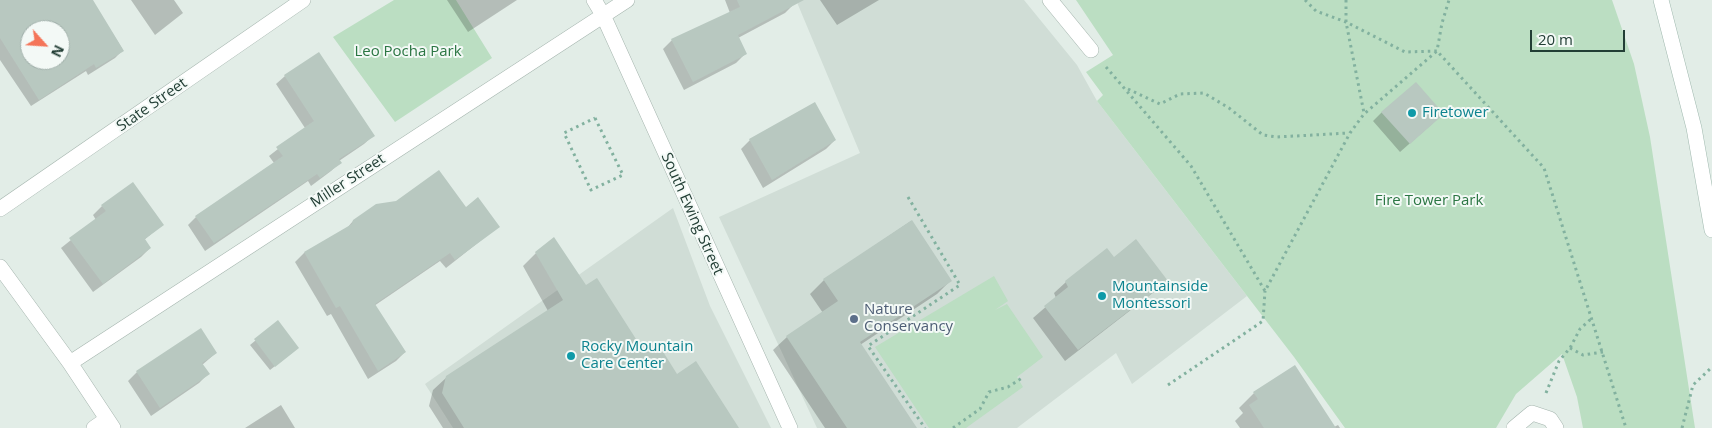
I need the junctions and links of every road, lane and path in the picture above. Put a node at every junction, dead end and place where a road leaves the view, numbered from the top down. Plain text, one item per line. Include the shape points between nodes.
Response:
1 (303, 0) edge
2 (594, 0) edge
3 (627, 0) edge
4 (1050, 0) edge
5 (1305, 0) edge
6 (1346, 0) edge
7 (1449, 0) edge
8 (1661, 0) edge
9 (603, 15) junction
10 (1346, 22) junction
11 (1091, 50) joint
12 (1437, 51) junction
13 (1125, 88) junction
14 (1364, 114) junction
15 (1350, 133) junction
16 (623, 175) joint
17 (908, 197) dead end
18 (0, 209) edge
19 (1712, 230) edge
20 (0, 267) edge
21 (1265, 291) junction
22 (1592, 318) junction
23 (1570, 348) junction
24 (1603, 352) junction
25 (70, 363) junction
26 (1712, 367) edge
27 (1022, 378) dead end
28 (1168, 385) dead end
29 (1538, 414) junction
30 (110, 423) edge
31 (94, 428) edge
32 (790, 428) edge
33 (924, 428) edge
34 (953, 428) edge
35 (1514, 428) edge
36 (1556, 428) edge
37 (1626, 428) edge
38 (1682, 428) edge

1 - 18 street, State Street
2 - 9 street, South Ewing Street
3 - 9 street, Miller Street
4 - 11 street
5 - 10 path via 1316,11
6 - 10 path
7 - 12 path
8 - 19 street via 1694,128
9 - 25 street, Miller Street
9 - 32 street, South Ewing Street
10 - 12 path via 1405,52
10 - 14 path
11 - 13 path
12 - 14 path
12 - 22 path via 1544,168
13 - 15 path via 1160,104 1180,94 1204,93 1264,135
13 - 21 path via 1191,166
14 - 15 path
15 - 21 path
16 - 16 path via 591,190 564,133 595,118
17 - 33 path via 960,285 868,346
20 - 25 street
21 - 28 path via 1262,321
22 - 23 path via 1580,329
22 - 24 path
23 - 24 path via 1583,356
23 - 29 path via 1559,361
24 - 37 path
25 - 30 street
26 - 38 path via 1693,385
27 - 34 path via 1008,387 989,392 980,409
29 - 35 street via 1532,413
29 - 36 street via 1550,419
30 - 31 street

